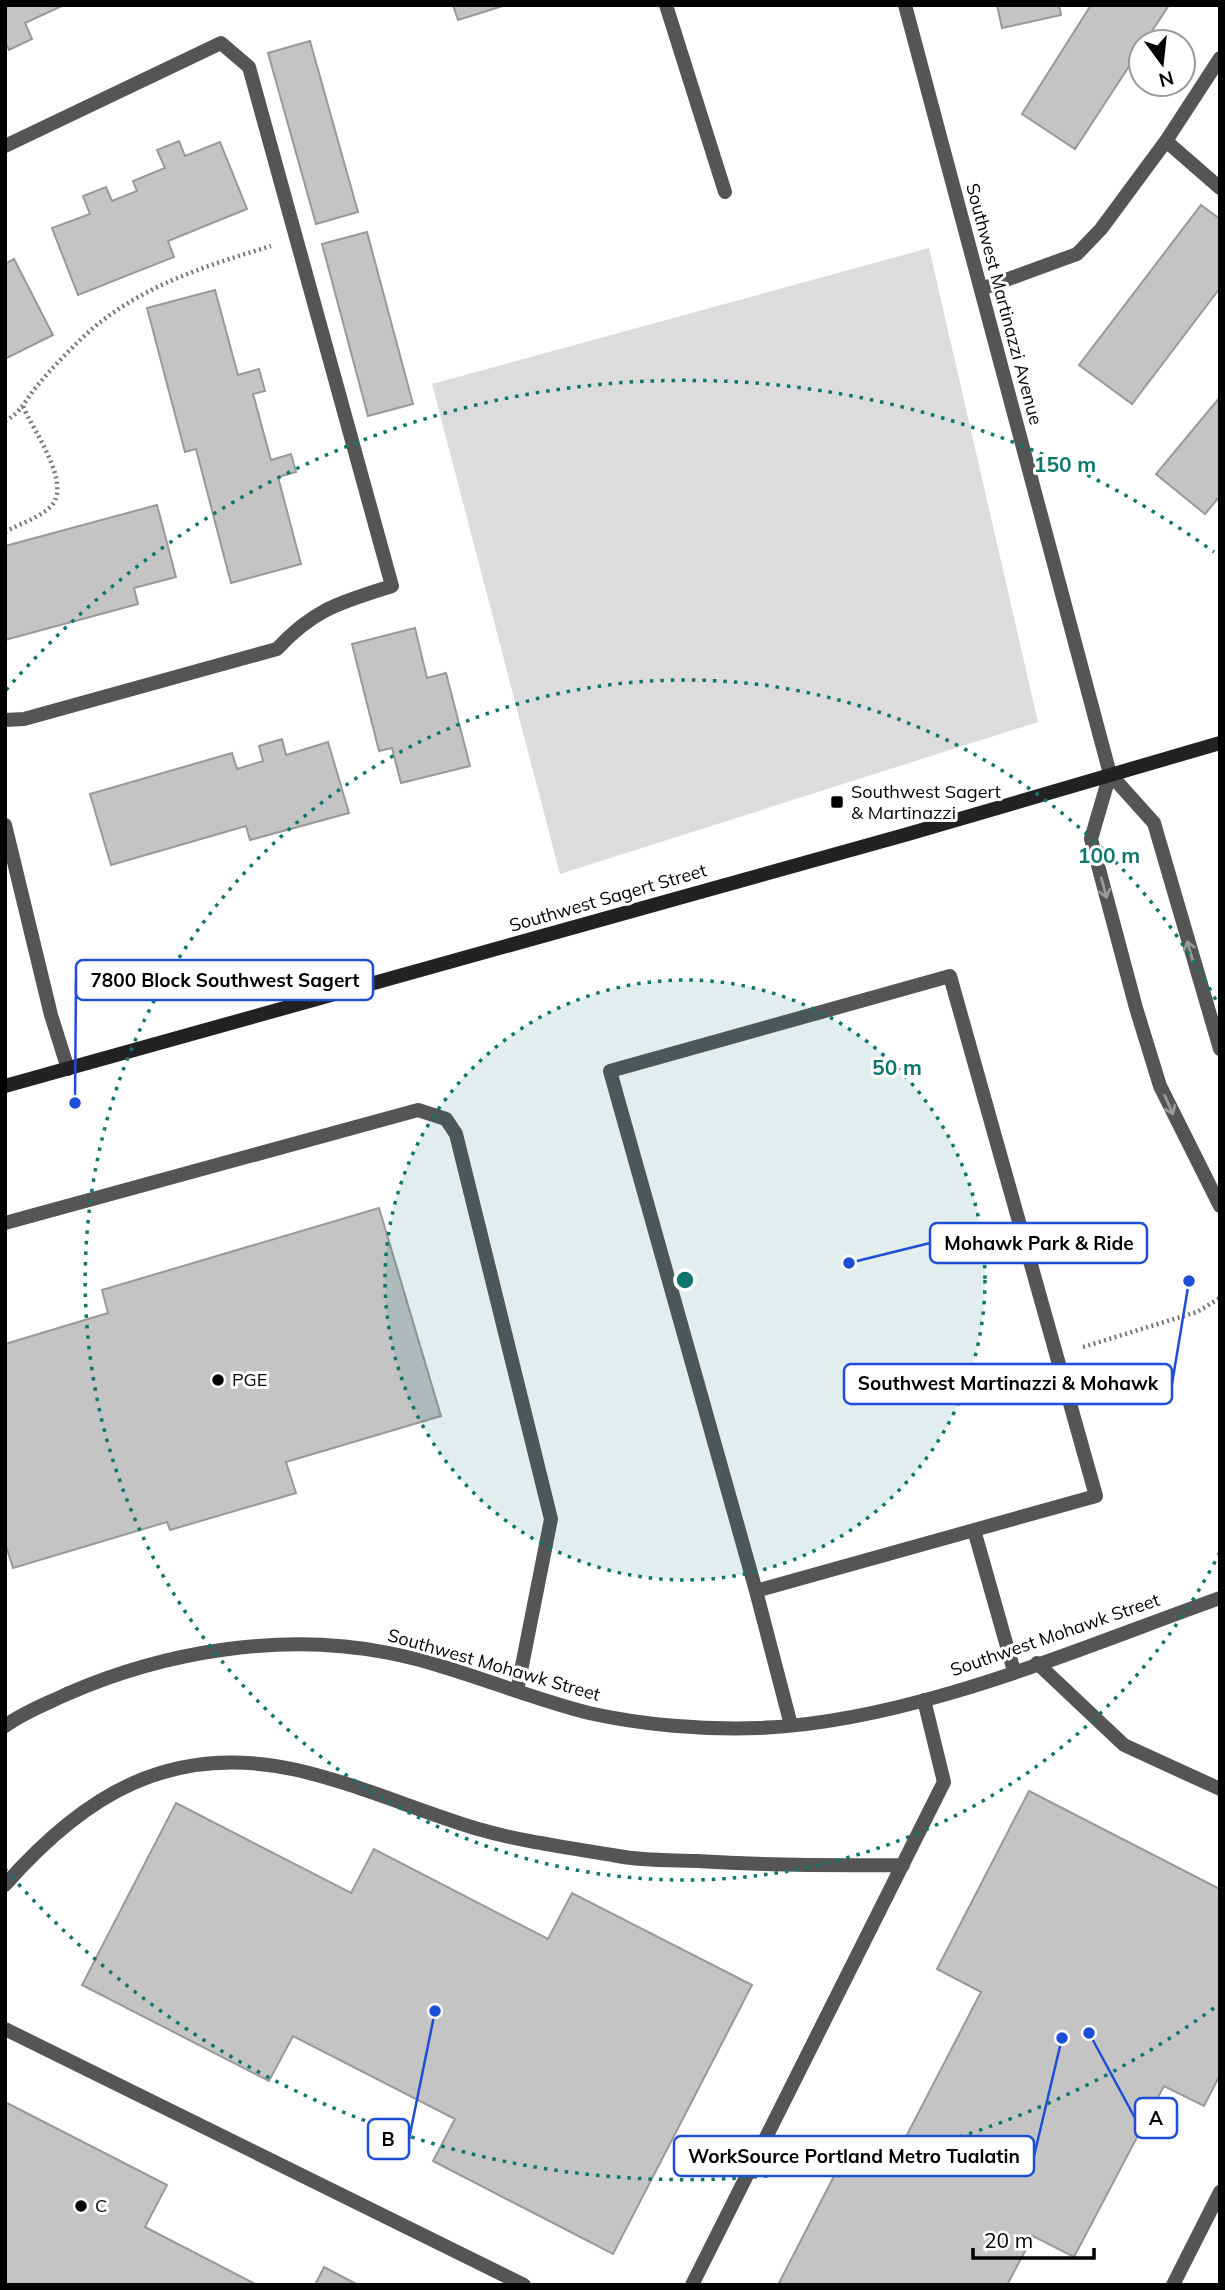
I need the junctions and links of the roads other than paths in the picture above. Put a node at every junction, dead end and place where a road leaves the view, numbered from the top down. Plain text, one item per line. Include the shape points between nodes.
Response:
1 (666, 5) edge
2 (905, 5) edge
3 (1220, 58) edge
4 (1166, 141) junction
5 (5, 146) edge
6 (1220, 188) edge
7 (725, 192) dead end
8 (981, 289) junction
9 (5, 720) edge
10 (1220, 743) edge
11 (1110, 774) junction
12 (5, 825) edge
13 (1220, 1049) edge
14 (68, 1069) junction
15 (5, 1086) edge
16 (1220, 1206) edge
17 (5, 1223) edge
18 (974, 1530) junction
19 (756, 1591) junction
20 (1220, 1598) edge
21 (1037, 1663) junction
22 (1014, 1671) junction
23 (517, 1691) junction
24 (924, 1700) junction
25 (791, 1725) junction
26 (5, 1726) edge
27 (1220, 1789) edge
28 (903, 1865) junction
29 (5, 1885) edge
30 (5, 2028) edge
31 (1220, 2192) edge
32 (524, 2285) edge
33 (692, 2285) edge
34 (1172, 2285) edge

1 - 7 street
2 - 8 street, Southwest Martinazzi Avenue
3 - 4 street
4 - 6 street
4 - 8 street via 1077,254
5 - 9 street via 221,43 249,67 392,586 331,606 301,623 277,649 24,719
8 - 11 street, Southwest Martinazzi Avenue
10 - 11 main road, Southwest Sagert Street
13 -> 11 street, Southwest Martinazzi Avenue via 1154,822
11 - 14 main road, Southwest Sagert Street
11 -> 16 street via 1091,839 1160,1086
12 - 14 street
14 - 15 main road, Southwest Sagert Street
17 - 23 street via 418,1110 446,1119 456,1134 551,1519
18 - 19 street
18 - 19 street via 1096,1496 950,976 610,1071
18 - 22 street
19 - 25 street
20 - 21 street, Southwest Mohawk Street
21 - 22 street, Southwest Mohawk Street
21 - 27 street via 1124,1745
22 - 24 street, Southwest Mohawk Street
23 - 25 street, Southwest Mohawk Street via 590,1713 672,1725
23 - 26 street, Southwest Mohawk Street via 389,1653 301,1644 201,1652 111,1675
24 - 25 street, Southwest Mohawk Street via 842,1719
24 - 28 street via 944,1782
28 - 29 street via 792,1867 622,1857 480,1830 298,1770 259,1764 190,1765 133,1780 90,1805 40,1846
28 - 33 street
30 - 32 street
31 - 34 street

